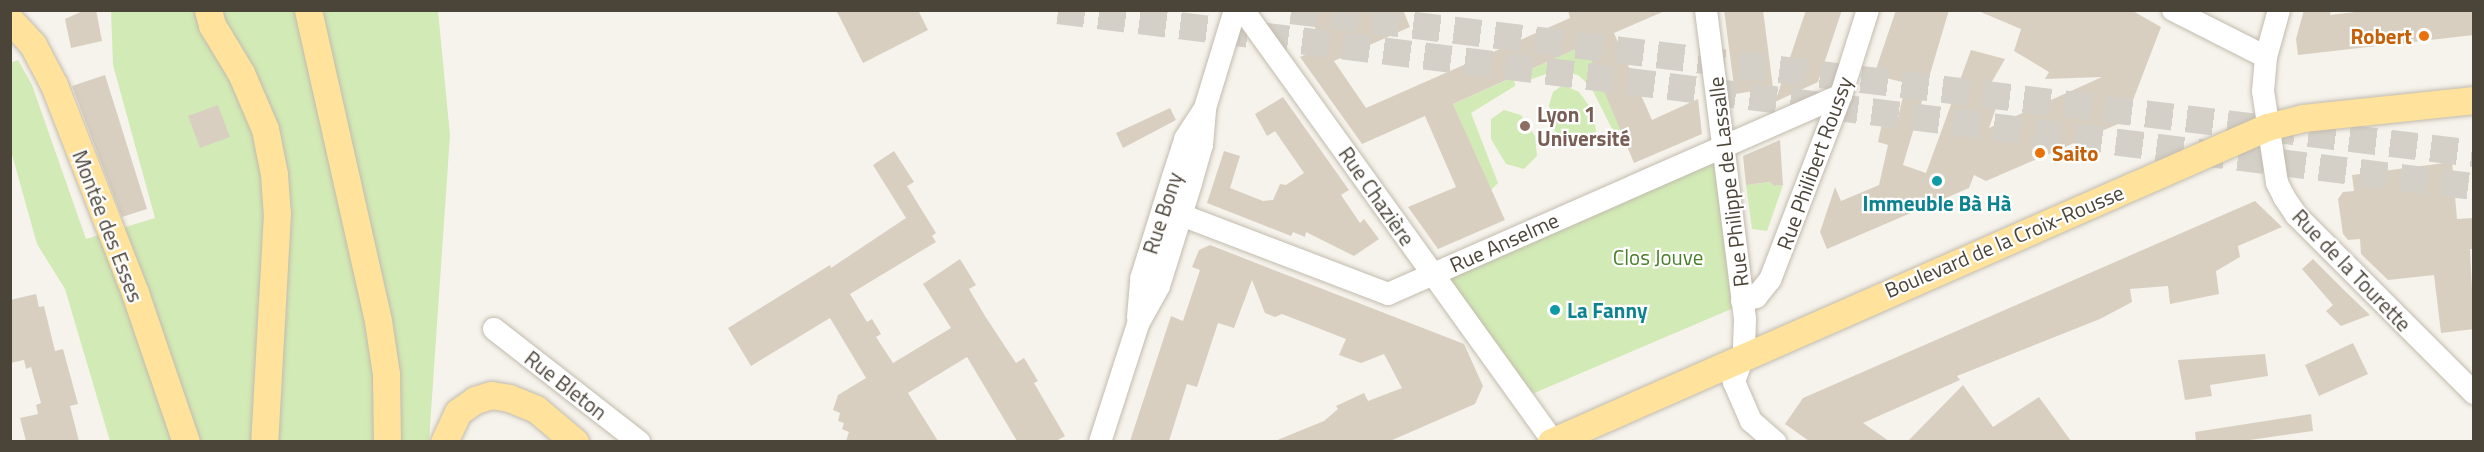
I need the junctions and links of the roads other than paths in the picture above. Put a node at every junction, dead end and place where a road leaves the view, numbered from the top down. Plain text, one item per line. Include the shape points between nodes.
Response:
1 (208, 10) edge
2 (308, 10) edge
3 (1235, 10) edge
4 (1243, 10) edge
5 (1707, 10) edge
6 (1868, 10) edge
7 (2173, 10) edge
8 (2279, 10) edge
9 (10, 20) edge
10 (2266, 57) junction
11 (1841, 94) junction
12 (2474, 100) edge
13 (2267, 127) junction
14 (1724, 144) junction
15 (1172, 211) junction
16 (1432, 273) junction
17 (1742, 300) junction
18 (494, 329) dead end
19 (1744, 354) junction
20 (2474, 393) edge
21 (186, 441) edge
22 (264, 441) edge
23 (387, 441) edge
24 (444, 441) edge
25 (575, 441) edge
26 (639, 441) edge
27 (1100, 441) edge
28 (1552, 441) edge
29 (1774, 441) edge

1 - 22 main road via 265,129 274,174 277,213
2 - 23 main road via 378,321 386,374
3 - 15 street, Rue Bony via 1204,108 1202,145
4 - 16 street, Rue Chazière
5 - 14 street, Rue Philippe de Lassalle
6 - 11 street, Rue Philibert Roussy
7 - 10 street
8 - 10 street, Rue de la Tourette
9 - 21 main road, Montée des Esses via 33,45 54,85 135,292
10 - 13 street, Rue de la Tourette via 2263,91
11 - 14 street, Rue Anselme
11 - 17 street, Rue Philibert Roussy via 1770,280 1756,297
12 - 13 main road, Boulevard de la Croix-Rousse via 2303,118
13 - 19 main road, Boulevard de la Croix-Rousse
13 - 20 street, Rue de la Tourette via 2277,183 2296,215
14 - 16 street, Rue Anselme
14 - 17 street, Rue Philippe de Lassalle
15 - 16 street, Rue Anselme via 1388,294
15 - 27 street, Rue Bony via 1159,286 1138,324
16 - 28 street, Rue Chazière
17 - 19 street, Rue Philippe de Lassalle
18 - 26 street, Rue Bleton
19 - 28 main road, Boulevard de la Croix-Rousse
19 - 29 street via 1734,382 1751,421
24 - 25 main road via 458,412 475,400 491,396 509,398 536,409

